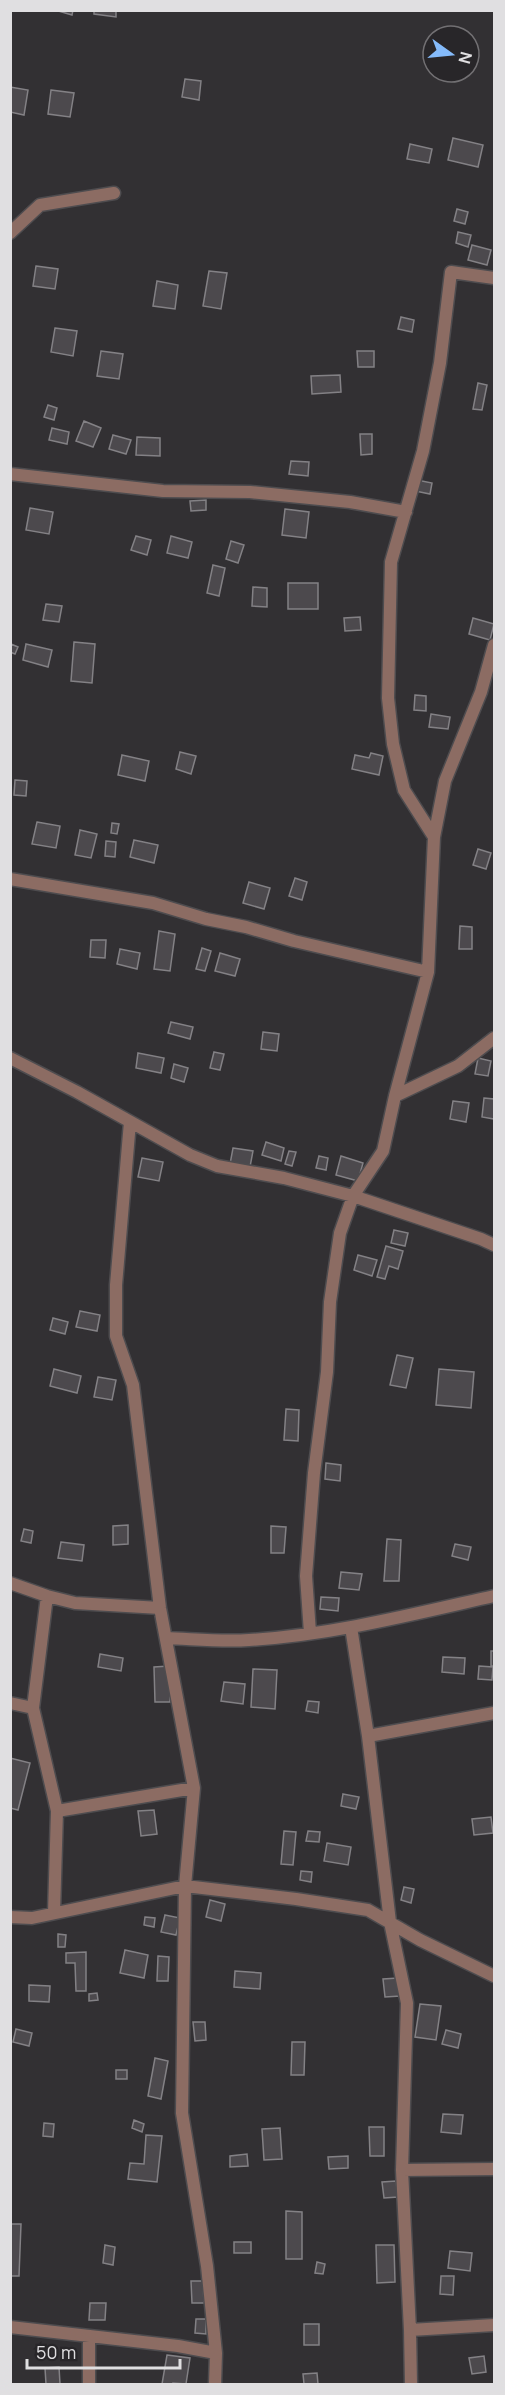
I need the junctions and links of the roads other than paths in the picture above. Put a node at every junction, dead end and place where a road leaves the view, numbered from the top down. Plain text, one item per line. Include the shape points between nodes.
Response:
1 (114, 193) dead end
2 (10, 233) edge
3 (495, 278) edge
4 (10, 474) edge
5 (405, 512) junction
6 (495, 645) edge
7 (434, 837) junction
8 (10, 879) edge
9 (428, 972) junction
10 (495, 1038) edge
11 (10, 1058) edge
12 (395, 1096) junction
13 (130, 1122) junction
14 (353, 1196) junction
15 (495, 1245) edge
16 (10, 1583) edge
17 (47, 1596) junction
18 (495, 1596) edge
19 (160, 1608) junction
20 (351, 1627) junction
21 (310, 1633) junction
22 (166, 1638) junction
23 (10, 1703) edge
24 (33, 1708) junction
25 (495, 1713) edge
26 (368, 1736) junction
27 (194, 1788) junction
28 (57, 1811) junction
29 (185, 1886) junction
30 (54, 1913) junction
31 (10, 1917) edge
32 (390, 1922) junction
33 (495, 1977) edge
34 (495, 2169) edge
35 (402, 2170) junction
36 (495, 2325) edge
37 (10, 2327) edge
38 (411, 2330) junction
39 (89, 2338) junction
40 (216, 2353) junction
41 (89, 2385) edge
42 (215, 2385) edge
43 (411, 2385) edge

1 - 2 street via 40,205
3 - 5 street via 451,272 440,363 423,451
4 - 5 street via 163,491 250,492
5 - 7 street via 392,562 388,698 404,790
6 - 7 street via 481,692 445,781
7 - 9 street
8 - 9 street via 153,903
9 - 12 street
10 - 12 street via 458,1066
11 - 13 street
12 - 14 street via 383,1151
13 - 14 street via 217,1166
13 - 19 street via 116,1285 116,1336 132,1385
14 - 15 street
14 - 21 street via 340,1233 330,1302 327,1372 306,1576
16 - 17 street
17 - 19 street via 75,1603
17 - 24 street
18 - 20 street
19 - 22 street
20 - 21 street
20 - 26 street
21 - 22 street via 249,1640
22 - 27 street
23 - 24 street
24 - 28 street
25 - 26 street
26 - 32 street
27 - 28 street
27 - 29 street
28 - 30 street
29 - 30 street
29 - 32 street via 368,1910
29 - 40 street via 183,2113
30 - 31 street
32 - 33 street
32 - 35 street via 407,2003
34 - 35 street
35 - 38 street
36 - 38 street
37 - 39 street
38 - 43 street
39 - 40 street
39 - 41 street
40 - 42 street

